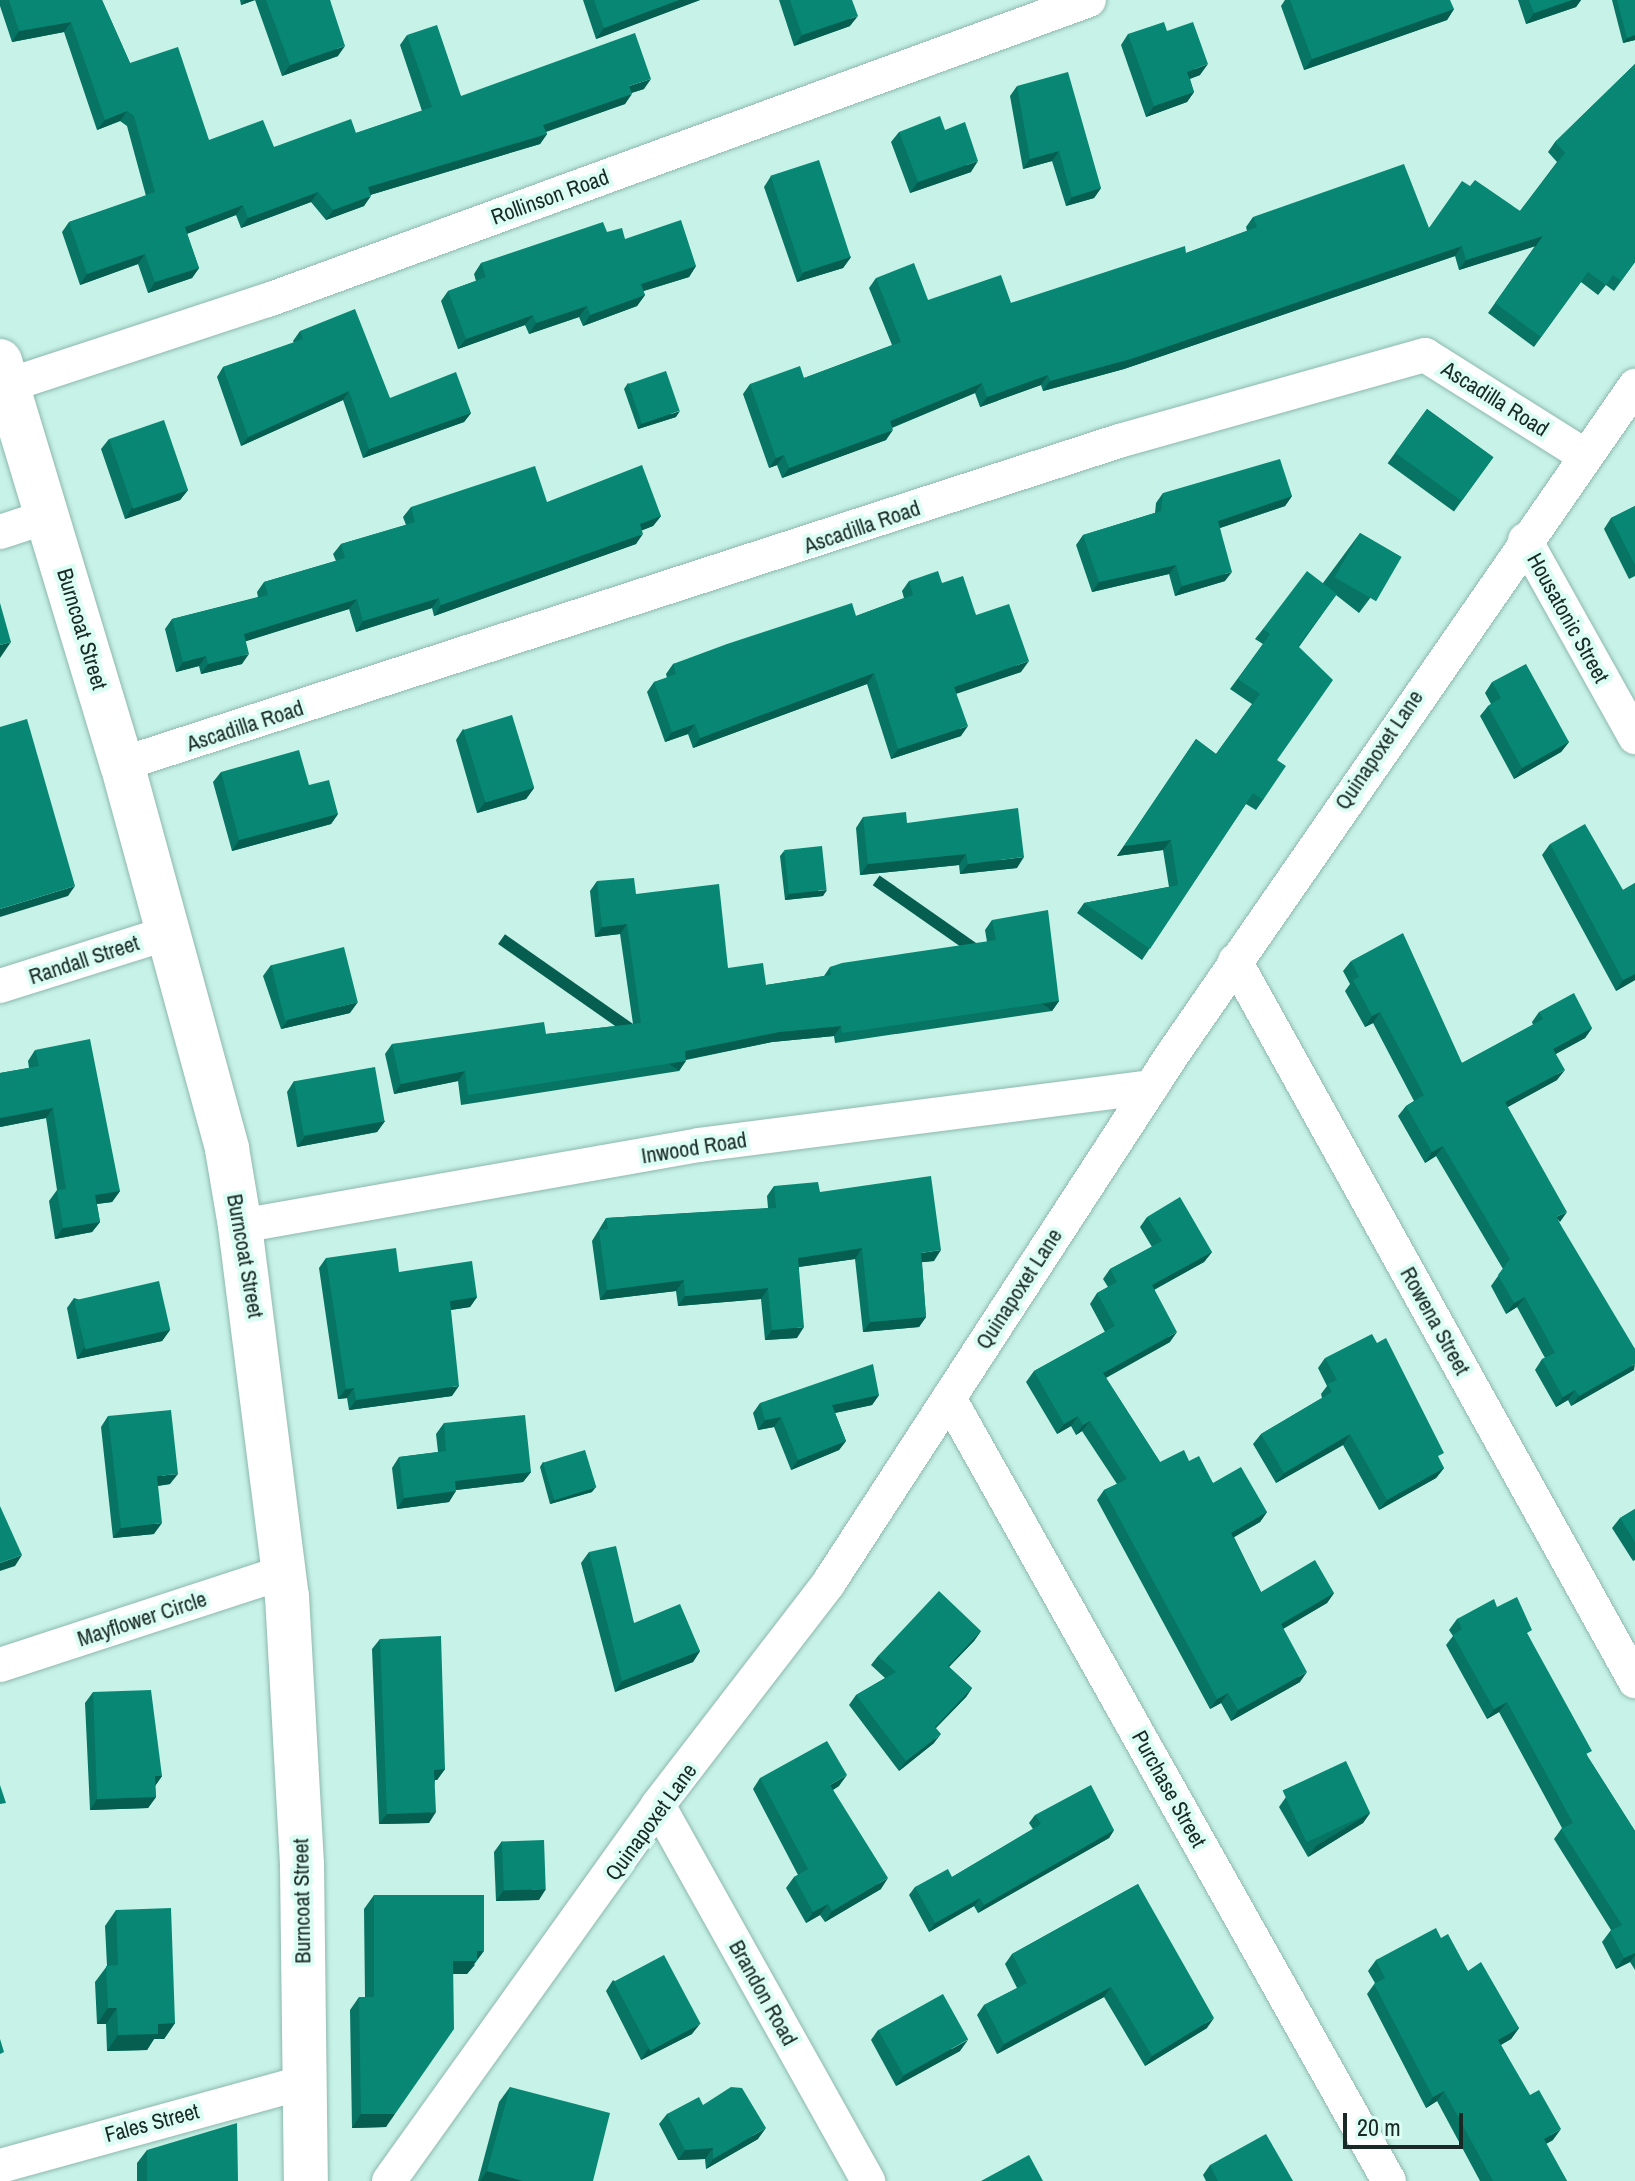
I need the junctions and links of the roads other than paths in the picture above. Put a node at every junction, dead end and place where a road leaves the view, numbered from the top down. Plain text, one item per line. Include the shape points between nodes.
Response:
1 (1089, 0) edge
2 (4, 373) edge
3 (1635, 386) edge
4 (1584, 455) junction
5 (46, 517) junction
6 (0, 532) edge
7 (1525, 540) junction
8 (1635, 737) edge
9 (122, 764) junction
10 (168, 933) junction
11 (1235, 961) junction
12 (0, 986) edge
13 (1151, 1087) junction
14 (240, 1226) junction
15 (949, 1398) junction
16 (285, 1572) junction
17 (0, 1665) edge
18 (1635, 1681) edge
19 (658, 1805) junction
20 (305, 2082) junction
21 (0, 2166) edge
22 (859, 2172) edge
23 (306, 2181) edge
24 (389, 2181) edge
25 (1389, 2181) edge

1 - 2 street, Rollinson Road via 268,300
2 - 5 main road, Burncoat Street
3 - 4 street, Quinapoxet Lane
4 - 7 street, Quinapoxet Lane
4 - 9 street, Ascadilla Road via 1425,355 1119,441
5 - 6 street
5 - 9 main road, Burncoat Street
7 - 8 street, Housatonic Street
7 - 11 street, Quinapoxet Lane
9 - 10 main road, Burncoat Street
10 - 12 street, Randall Street
10 - 14 main road, Burncoat Street
11 - 13 street, Quinapoxet Lane
11 - 18 street, Rowena Street
13 - 14 street, Inwood Road via 699,1145
13 - 15 street, Quinapoxet Lane
14 - 16 main road, Burncoat Street
15 - 19 street, Quinapoxet Lane via 828,1584
15 - 25 street, Purchase Street
16 - 17 street, Mayflower Circle
16 - 20 main road, Burncoat Street via 299,1790
19 - 22 street, Brandon Road
19 - 24 street, Quinapoxet Lane
20 - 21 street, Fales Street
20 - 23 main road, Burncoat Street

